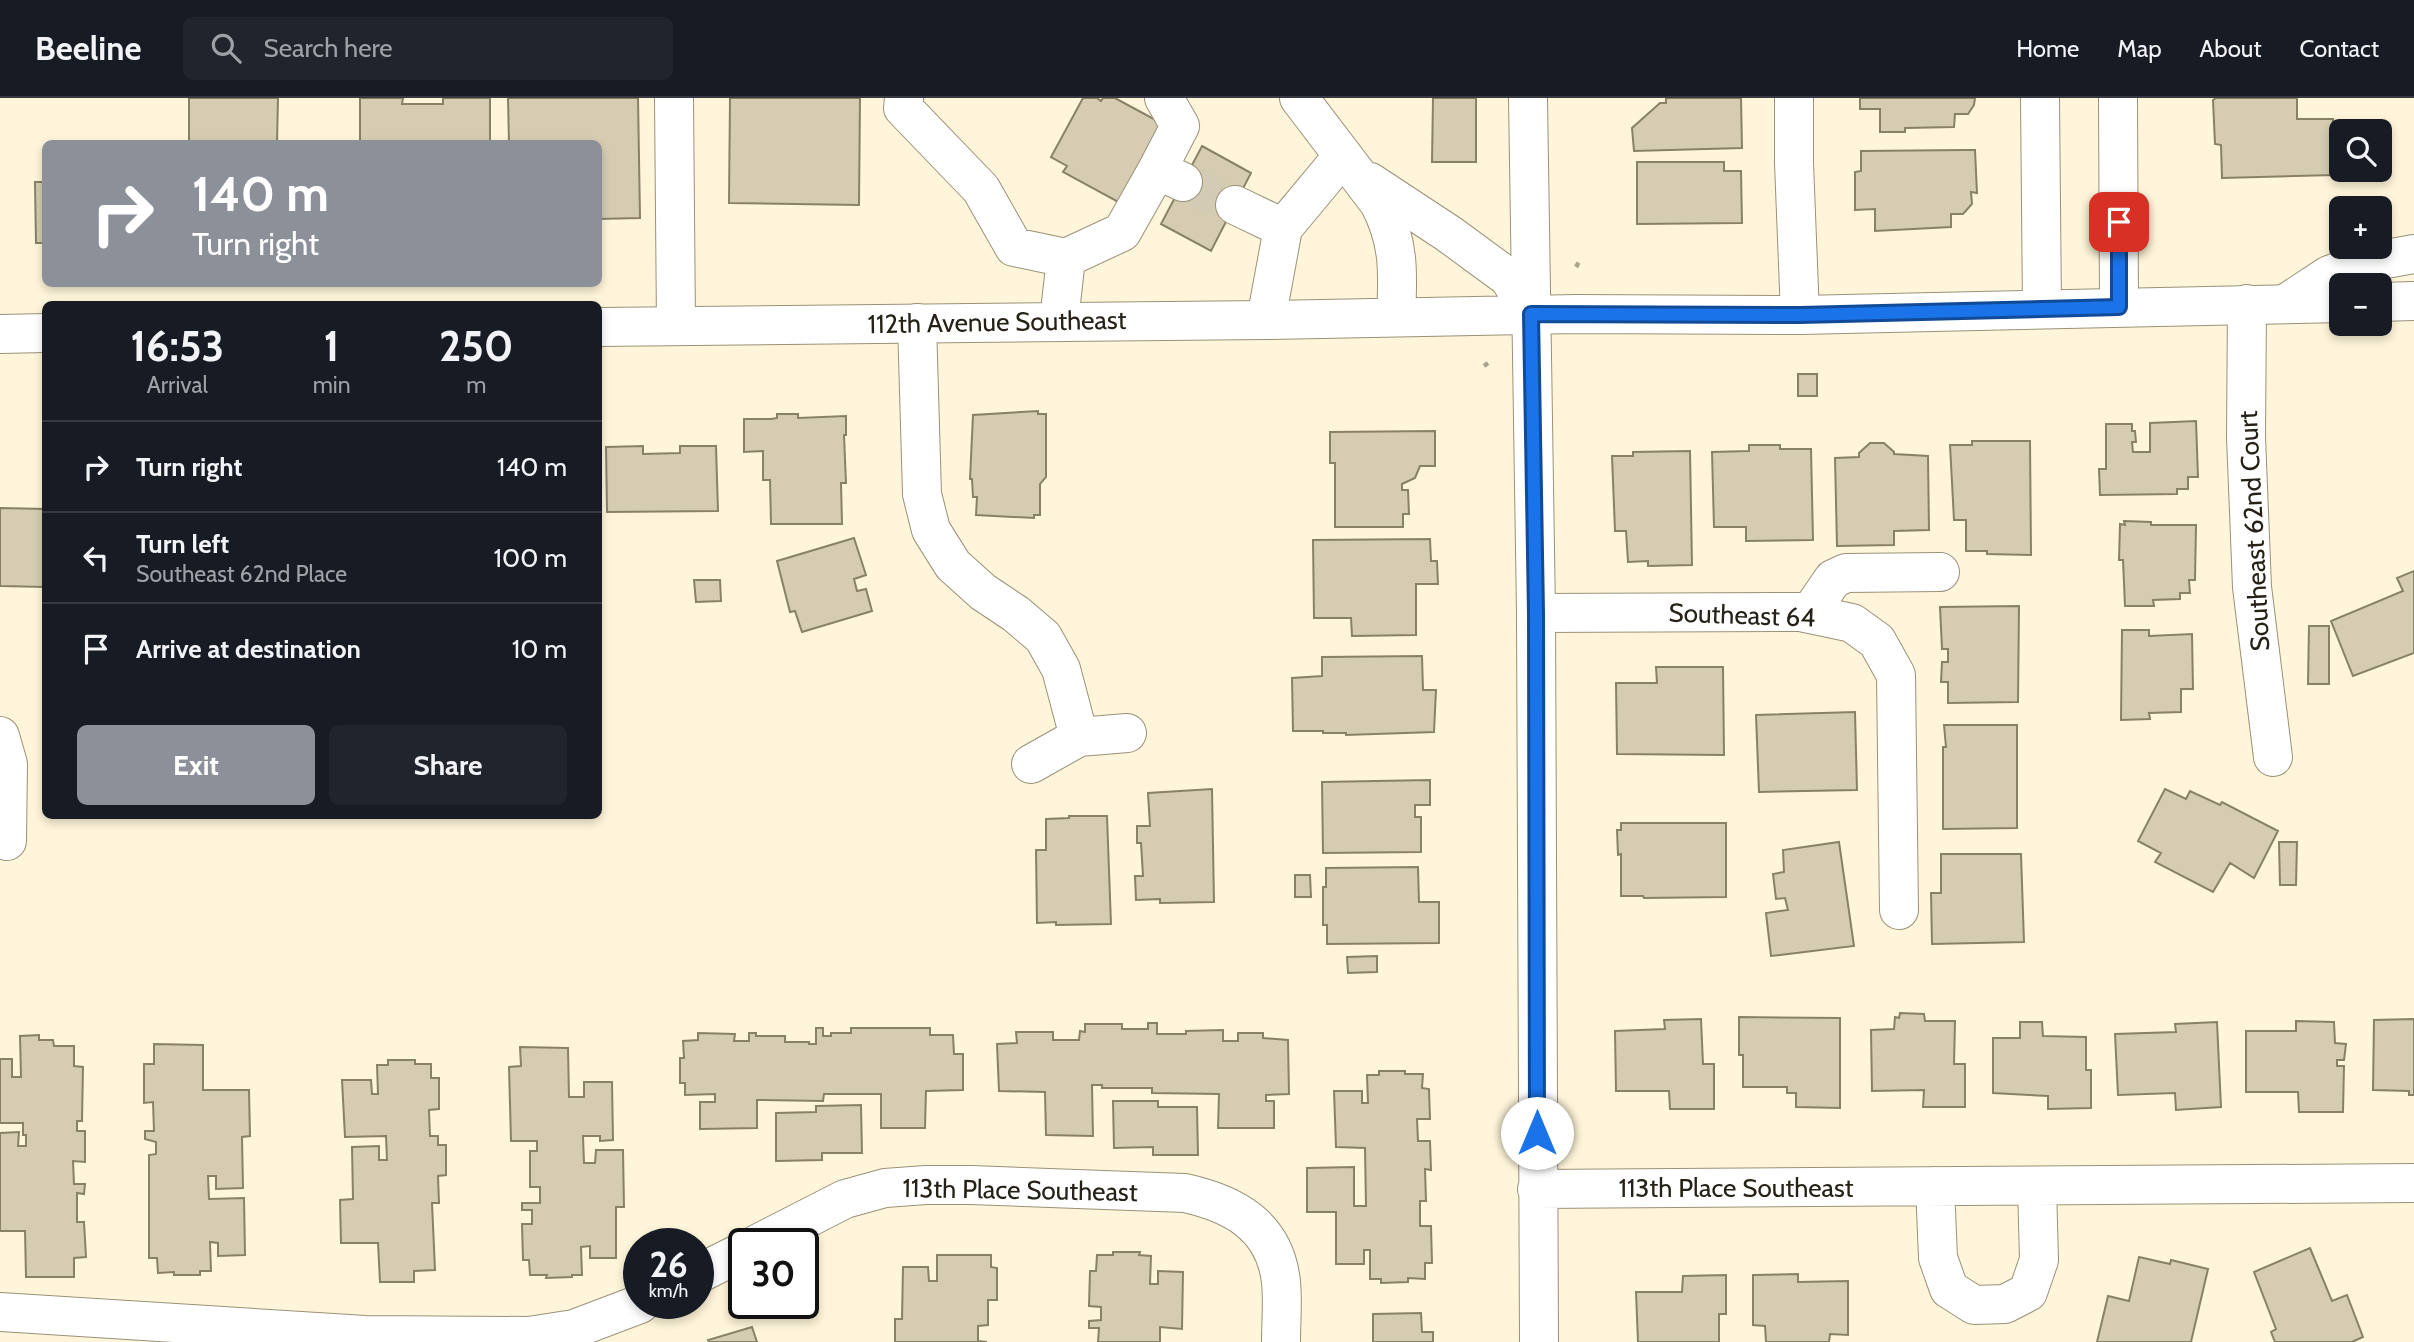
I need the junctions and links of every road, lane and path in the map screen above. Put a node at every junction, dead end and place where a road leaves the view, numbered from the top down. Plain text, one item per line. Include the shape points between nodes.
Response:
1 (674, 98) edge
2 (904, 98) edge
3 (1164, 98) edge
4 (1299, 98) edge
5 (1528, 98) edge
6 (1794, 98) edge
7 (2040, 98) edge
8 (2118, 98) edge
9 (1349, 164) junction
10 (1235, 205) tunnel mouth
11 (1283, 228) junction
12 (2414, 254) edge
13 (1066, 258) junction
14 (2414, 301) edge
15 (2392, 302) edge
16 (2329, 303) edge
17 (2247, 304) junction
18 (2285, 304) junction
19 (2119, 307) junction
20 (2042, 309) junction
21 (1531, 314) junction
22 (1800, 315) junction
23 (1396, 317) junction
24 (1266, 320) junction
25 (1059, 321) junction
26 (917, 323) junction
27 (676, 326) junction
28 (602, 327) edge
29 (42, 333) edge
30 (0, 334) edge
31 (1940, 572) dead end
32 (1536, 613) junction
33 (1809, 614) junction
34 (1127, 733) dead end
35 (0, 736) edge
36 (1079, 737) junction
37 (2273, 757) dead end
38 (1031, 764) dead end
39 (7, 841) dead end
40 (1899, 910) dead end
41 (2414, 1184) edge
42 (1935, 1186) junction
43 (2037, 1186) junction
44 (1537, 1189) junction
45 (788, 1228) edge
46 (623, 1310) edge
47 (0, 1312) edge
48 (1281, 1342) edge
49 (1539, 1342) edge

1 - 27 street
2 - 13 street via 903,108 981,189 1014,247
3 - 13 street via 1180,126 1170,176 1122,232
4 - 9 street
5 - 21 street
6 - 22 street
7 - 20 street
8 - 19 street
9 - 11 street
9 - 21 street via 1498,269
9 - 23 street via 1379,203 1394,236
10 - 11 street
11 - 24 street
12 - 18 street via 2329,275
13 - 25 street
14 - 15 street
16 - 18 street, 112th Avenue Southeast
17 - 18 street, 112th Avenue Southeast
17 - 19 street, 112th Avenue Southeast
17 - 37 street, Southeast 62nd Court via 2252,587
19 - 20 street, 112th Avenue Southeast
20 - 22 street, 112th Avenue Southeast
21 - 22 street, 112th Avenue Southeast
21 - 23 street, 112th Avenue Southeast
21 - 32 street
23 - 24 street, 112th Avenue Southeast
24 - 25 street, 112th Avenue Southeast
25 - 26 street, 112th Avenue Southeast
26 - 27 street, 112th Avenue Southeast
26 - 36 street via 922,494 931,530 953,565 1043,637 1061,669
27 - 28 street, 112th Avenue Southeast
29 - 30 street
31 - 33 street via 1846,573 1833,579
32 - 33 street, Southeast 64
32 - 44 street
33 - 40 street, Southeast 64 via 1852,623 1877,640 1896,675
34 - 36 street
35 - 39 street via 8,764
36 - 38 street
41 - 43 street, 113th Place Southeast
42 - 43 street, 113th Place Southeast
42 - 43 street via 1938,1258 1949,1289 1974,1305 2005,1304 2028,1292 2039,1260
42 - 44 street, 113th Place Southeast
44 - 49 street
45 - 48 street, 113th Place Southeast via 845,1199 885,1188 971,1185 1185,1193 1239,1211 1257,1226 1274,1251 1281,1281
46 - 47 street via 574,1329 529,1336 365,1335

